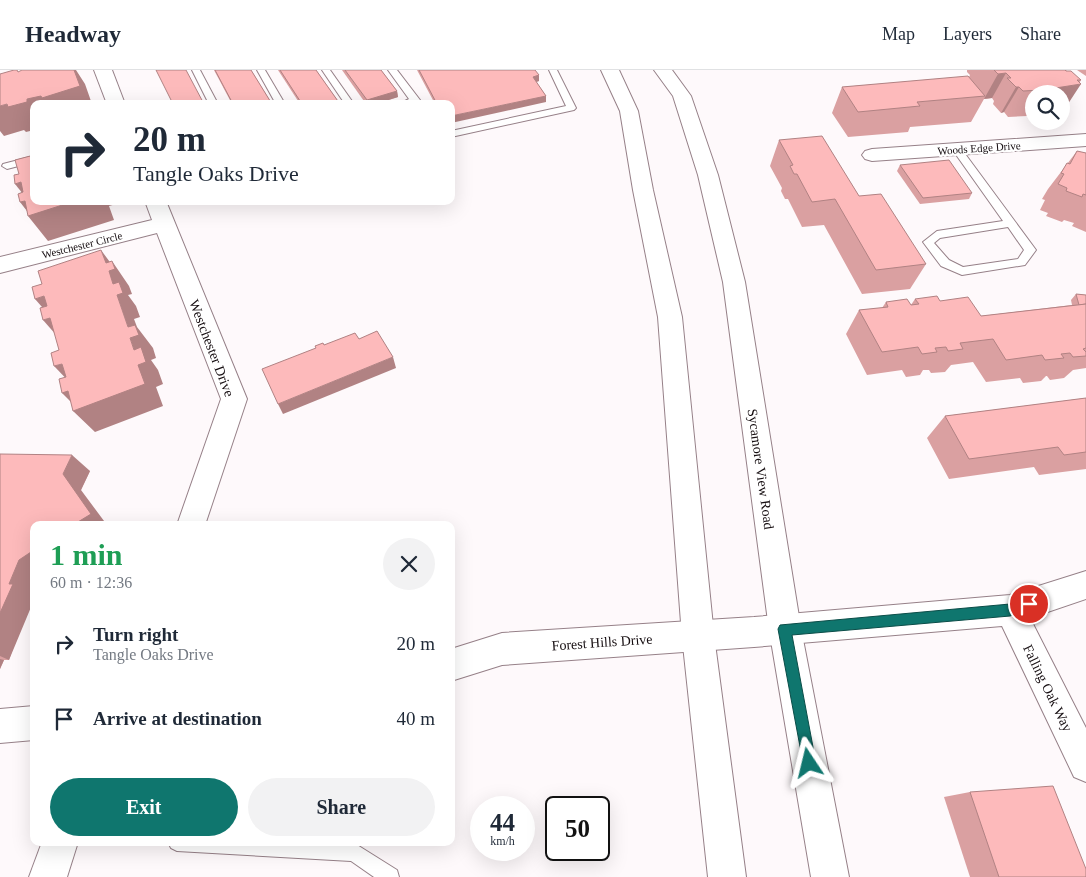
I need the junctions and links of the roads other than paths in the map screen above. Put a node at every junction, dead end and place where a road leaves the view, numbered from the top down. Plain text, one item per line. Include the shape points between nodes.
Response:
1 (103, 70) edge
2 (196, 70) edge
3 (261, 70) edge
4 (326, 70) edge
5 (392, 70) edge
6 (553, 70) edge
7 (610, 70) edge
8 (663, 70) edge
9 (114, 100) edge
10 (212, 100) edge
11 (279, 100) edge
12 (347, 100) edge
13 (414, 100) edge
14 (455, 133) edge
15 (1086, 140) edge
16 (957, 149) junction
17 (872, 155) dead end
18 (30, 160) edge
19 (7, 166) dead end
20 (157, 205) edge
21 (1011, 223) junction
22 (164, 224) junction
23 (0, 266) edge
24 (192, 521) edge
25 (1086, 585) edge
26 (1010, 610) junction
27 (785, 629) junction
28 (698, 636) junction
29 (455, 664) edge
30 (30, 723) edge
31 (0, 726) edge
32 (1086, 765) edge
33 (59, 846) edge
34 (248, 846) edge
35 (48, 877) edge
36 (390, 877) edge
37 (728, 877) edge
38 (830, 877) edge

1 - 9 main road
2 - 10 lane
3 - 11 lane
4 - 12 lane
5 - 13 lane
6 - 14 lane via 571,108
7 - 28 main road via 629,111 670,317
8 - 27 main road, Sycamore View Road via 682,96 708,175 734,282
15 - 16 main road, Woods Edge Drive
16 - 17 main road, Woods Edge Drive
16 - 21 lane
18 - 19 lane
20 - 22 main road, Westchester Drive
21 - 21 lane via 1030,250 1021,262 962,271 945,263 928,242 937,235
22 - 23 main road, Westchester Circle
22 - 24 main road, Westchester Drive via 234,399
25 - 26 main road, Forest Hills Drive
26 - 27 main road, Forest Hills Drive
26 - 32 main road, Falling Oak Way
27 - 28 main road, Forest Hills Drive
27 - 38 main road, Sycamore View Road
28 - 29 main road, Forest Hills Drive via 502,649
28 - 37 main road
30 - 31 main road
33 - 35 main road
34 - 36 lane via 354,852

